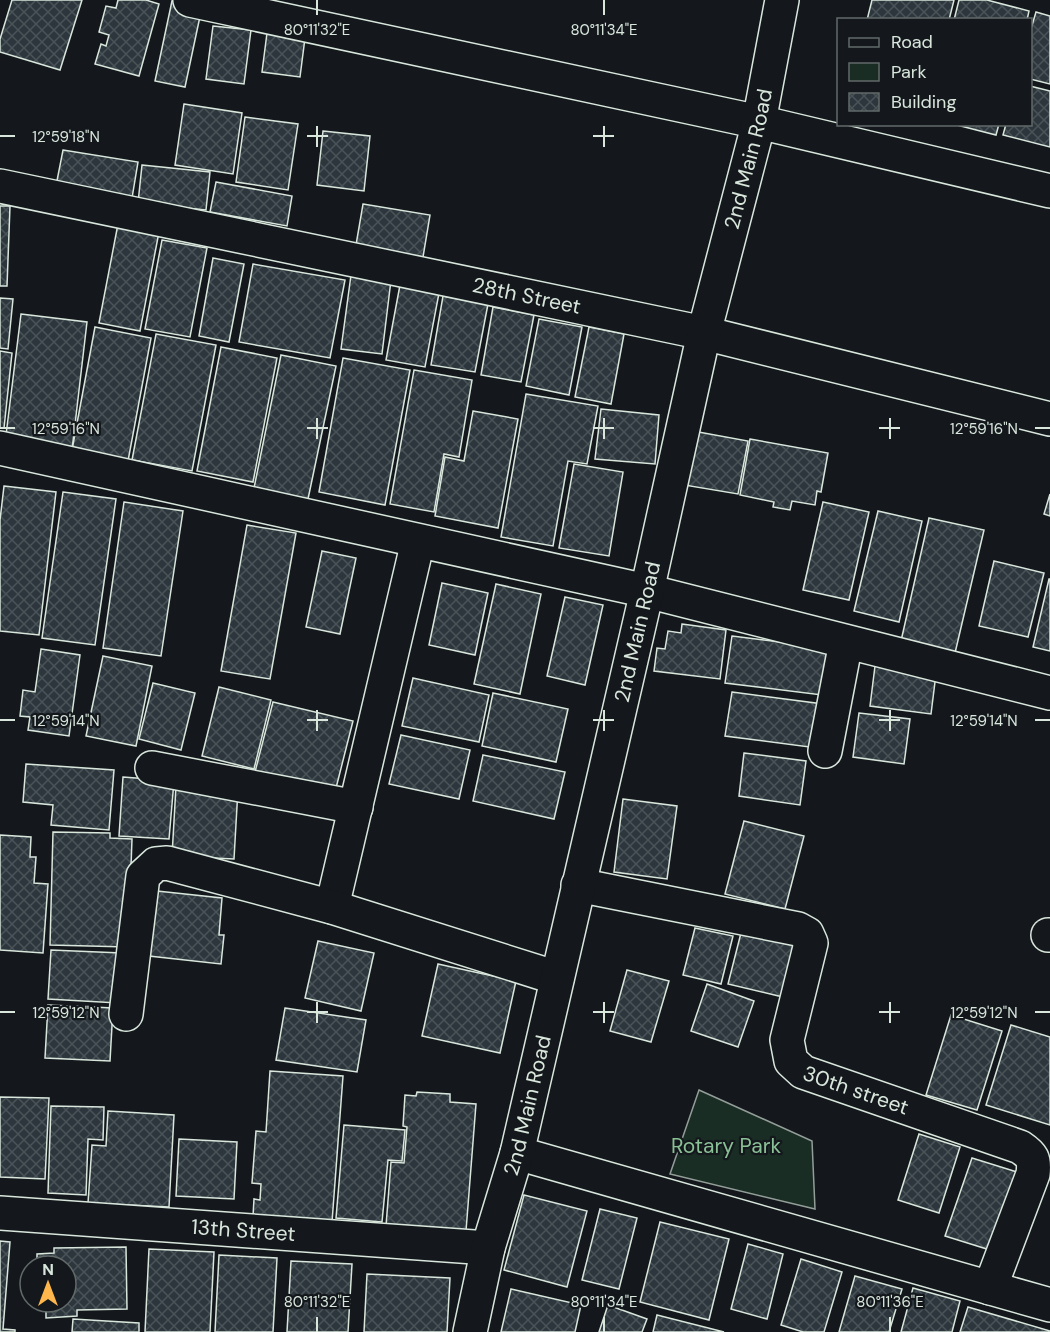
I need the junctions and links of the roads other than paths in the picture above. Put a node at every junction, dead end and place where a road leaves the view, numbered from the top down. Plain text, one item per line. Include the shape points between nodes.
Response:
1 (190, 0) edge
2 (782, 0) edge
3 (759, 122) junction
4 (0, 186) edge
5 (1050, 191) edge
6 (704, 333) junction
7 (1050, 419) edge
8 (0, 448) edge
9 (418, 541) junction
10 (647, 591) junction
11 (846, 642) junction
12 (1050, 693) edge
13 (825, 751) dead end
14 (152, 768) dead end
15 (356, 807) junction
16 (578, 885) junction
17 (332, 906) junction
18 (557, 978) junction
19 (126, 1014) dead end
20 (517, 1153) junction
21 (0, 1213) edge
22 (488, 1248) junction
23 (990, 1288) junction
24 (1050, 1305) edge
25 (470, 1332) edge

1 - 3 street
2 - 3 street, 2nd Main Road
3 - 5 street
3 - 6 street, 2nd Main Road
4 - 6 street, 28th Street
6 - 7 street, 28th Street
6 - 10 street, 2nd Main Road
8 - 9 street
9 - 10 street
9 - 15 street
10 - 11 street
10 - 16 street, 2nd Main Road
11 - 12 street
11 - 13 street
14 - 15 street
15 - 17 street
16 - 18 street, 2nd Main Road
16 - 23 street, 30th street via 798,929 807,934 811,943 787,1040 791,1061 803,1072 1020,1147 1035,1161
17 - 18 street
17 - 19 street via 167,863 156,864 143,876
18 - 20 street, 2nd Main Road
20 - 22 street, 2nd Main Road
20 - 23 street
21 - 22 street, 13th Street
22 - 25 street, 2nd Main Road
23 - 24 street

